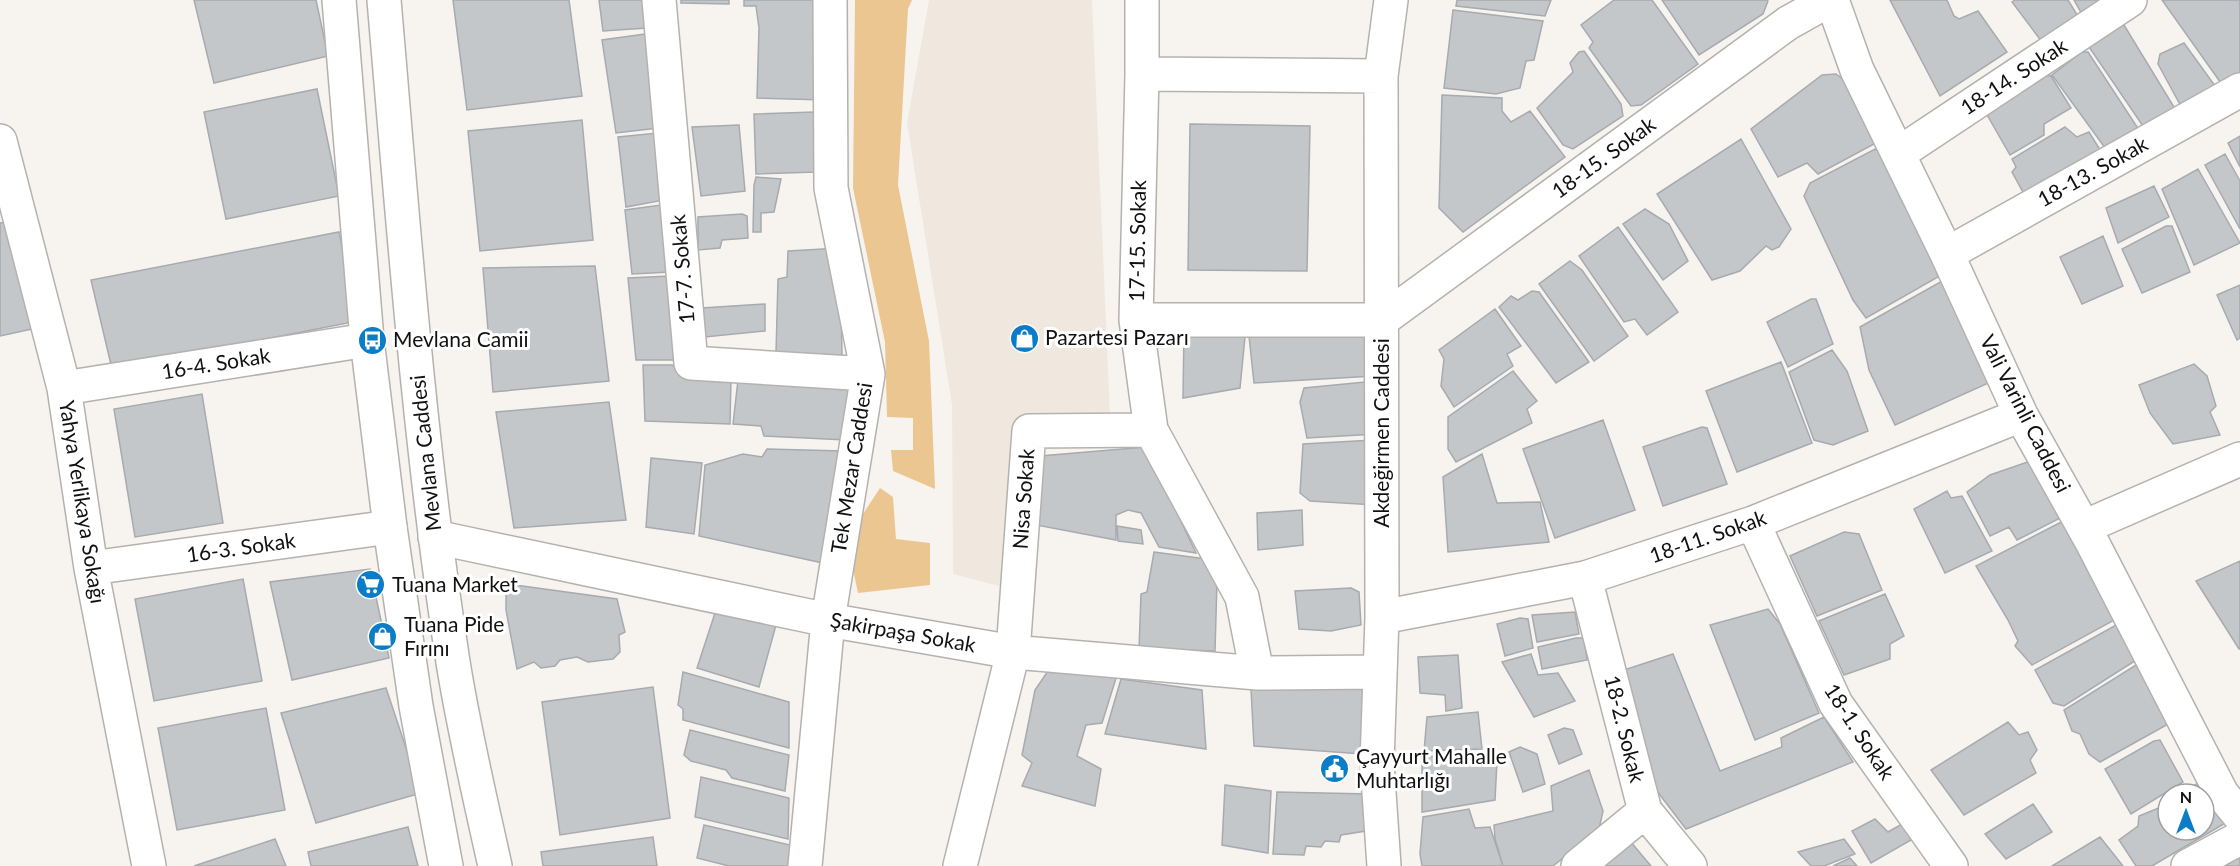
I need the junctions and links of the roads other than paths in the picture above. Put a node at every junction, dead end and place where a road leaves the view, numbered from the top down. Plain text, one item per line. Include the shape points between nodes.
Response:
1 (339, 0) edge
2 (384, 0) edge
3 (659, 0) edge
4 (830, 0) edge
5 (1142, 0) edge
6 (1391, 0) edge
7 (1831, 0) edge
8 (2130, 0) edge
9 (1781, 11) edge
10 (1142, 74) junction
11 (1381, 76) junction
12 (2240, 90) edge
13 (0, 141) edge
14 (1898, 154) junction
15 (1947, 254) junction
16 (1136, 320) junction
17 (1382, 320) junction
18 (367, 340) junction
19 (868, 374) junction
20 (64, 388) junction
21 (2021, 415) junction
22 (1151, 430) junction
23 (2240, 459) edge
24 (1753, 523) junction
25 (390, 527) junction
26 (2084, 528) junction
27 (435, 537) junction
28 (91, 568) junction
29 (1585, 578) junction
30 (1382, 617) junction
31 (828, 620) junction
32 (1013, 652) junction
33 (1379, 672) junction
34 (1257, 673) junction
35 (2234, 799) edge
36 (1645, 811) junction
37 (2240, 838) edge
38 (149, 866) edge
39 (446, 866) edge
40 (495, 866) edge
41 (805, 866) edge
42 (960, 866) edge
43 (1384, 866) edge
44 (1578, 866) edge
45 (1690, 866) edge
46 (1951, 866) edge
47 (2188, 866) edge

1 - 18 street, Mevlana Caddesi
2 - 27 street, Mevlana Caddesi
3 - 19 street, 17-7. Sokak via 691,363
4 - 19 street, Tek Mezar Caddesi via 831,188
5 - 10 street, 17-15. Sokak
6 - 11 street, Akdeğirmen Caddesi
7 - 9 street, 18-15. Sokak
7 - 14 street, Vali Varinli Caddesi via 1857,70
8 - 14 street, 18-14. Sokak
9 - 17 street, 18-15. Sokak
10 - 11 street
10 - 16 street, 17-15. Sokak
11 - 17 street, Akdeğirmen Caddesi
12 - 15 street, 18-13. Sokak
13 - 20 street, Yahya Yerlikaya Sokağı
14 - 15 street, Vali Varinli Caddesi
15 - 21 street, Vali Varinli Caddesi
16 - 17 street
16 - 22 street, 17-15. Sokak
17 - 30 street, Akdeğirmen Caddesi
18 - 20 street, 16-4. Sokak
18 - 25 street, Mevlana Caddesi
19 - 31 street, Tek Mezar Caddesi
20 - 28 street, Yahya Yerlikaya Sokağı
21 - 24 street, 18-11. Sokak
21 - 26 street, Vali Varinli Caddesi
22 - 32 street, Nisa Sokak via 1029,431
22 - 34 street, 17-15. Sokak via 1242,597
23 - 26 street
24 - 29 street, 18-11. Sokak
24 - 46 street, 18-1. Sokak via 1836,704
25 - 28 street, 16-3. Sokak
25 - 39 street, Mevlana Caddesi via 416,706
26 - 35 street, Vali Varinli Caddesi
27 - 31 street, Şakirpaşa Sokak
27 - 40 street, Mevlana Caddesi via 453,663
28 - 38 street, Yahya Yerlikaya Sokağı
29 - 30 street, 18-11. Sokak
29 - 36 street, 18-2. Sokak
30 - 33 street, Akdeğirmen Caddesi
31 - 32 street, Şakirpaşa Sokak
31 - 41 street, Tek Mezar Caddesi
32 - 34 street, Şakirpaşa Sokak
32 - 42 street
33 - 34 street, Şakirpaşa Sokak
33 - 43 street, Akdeğirmen Caddesi via 1377,763
36 - 44 street
36 - 45 street, 18-2. Sokak
37 - 47 street

